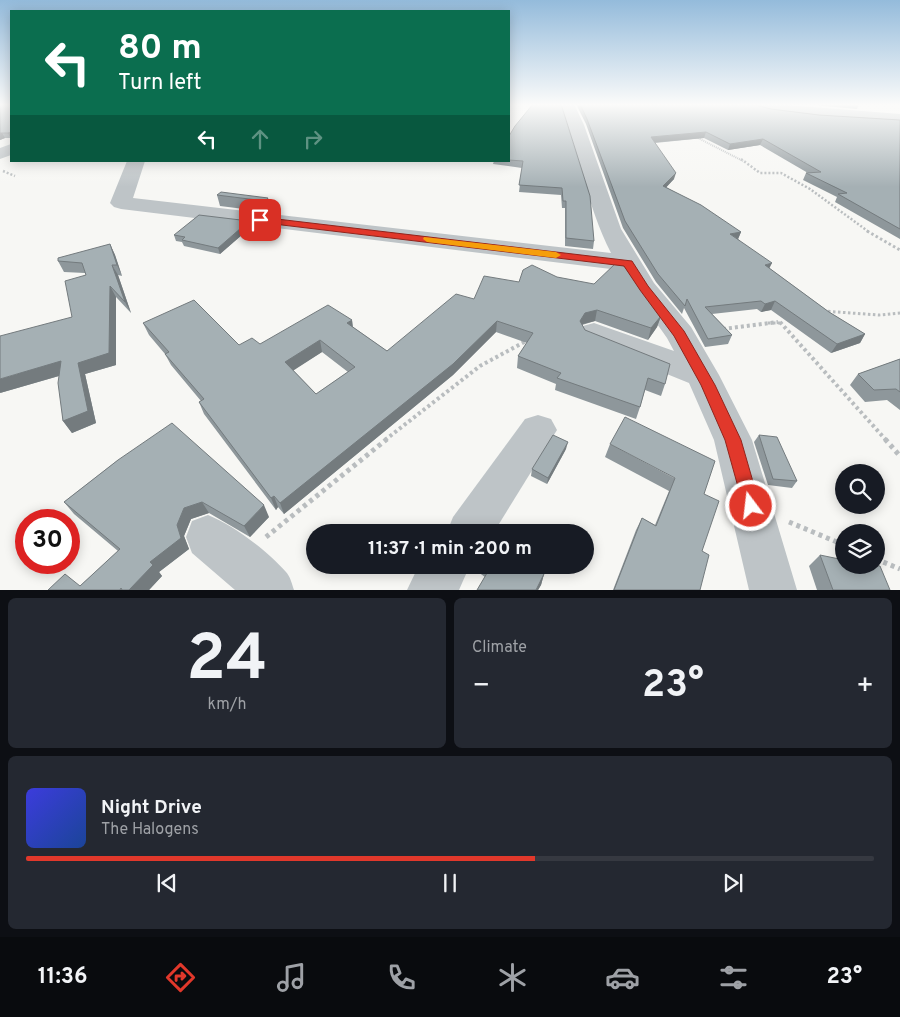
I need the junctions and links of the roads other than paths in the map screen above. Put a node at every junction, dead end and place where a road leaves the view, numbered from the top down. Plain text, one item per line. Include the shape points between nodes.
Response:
1 (578, 132) edge
2 (136, 162) edge
3 (628, 263) junction
4 (594, 333) edge
5 (702, 375) junction
6 (538, 430) dead end
7 (474, 524) edge
8 (441, 574) edge
9 (431, 590) edge
10 (773, 590) edge

1 - 3 street via 610,229
2 - 3 street via 121,203
3 - 5 street via 680,334
4 - 5 street
5 - 10 street via 733,440
6 - 7 street
8 - 9 street

